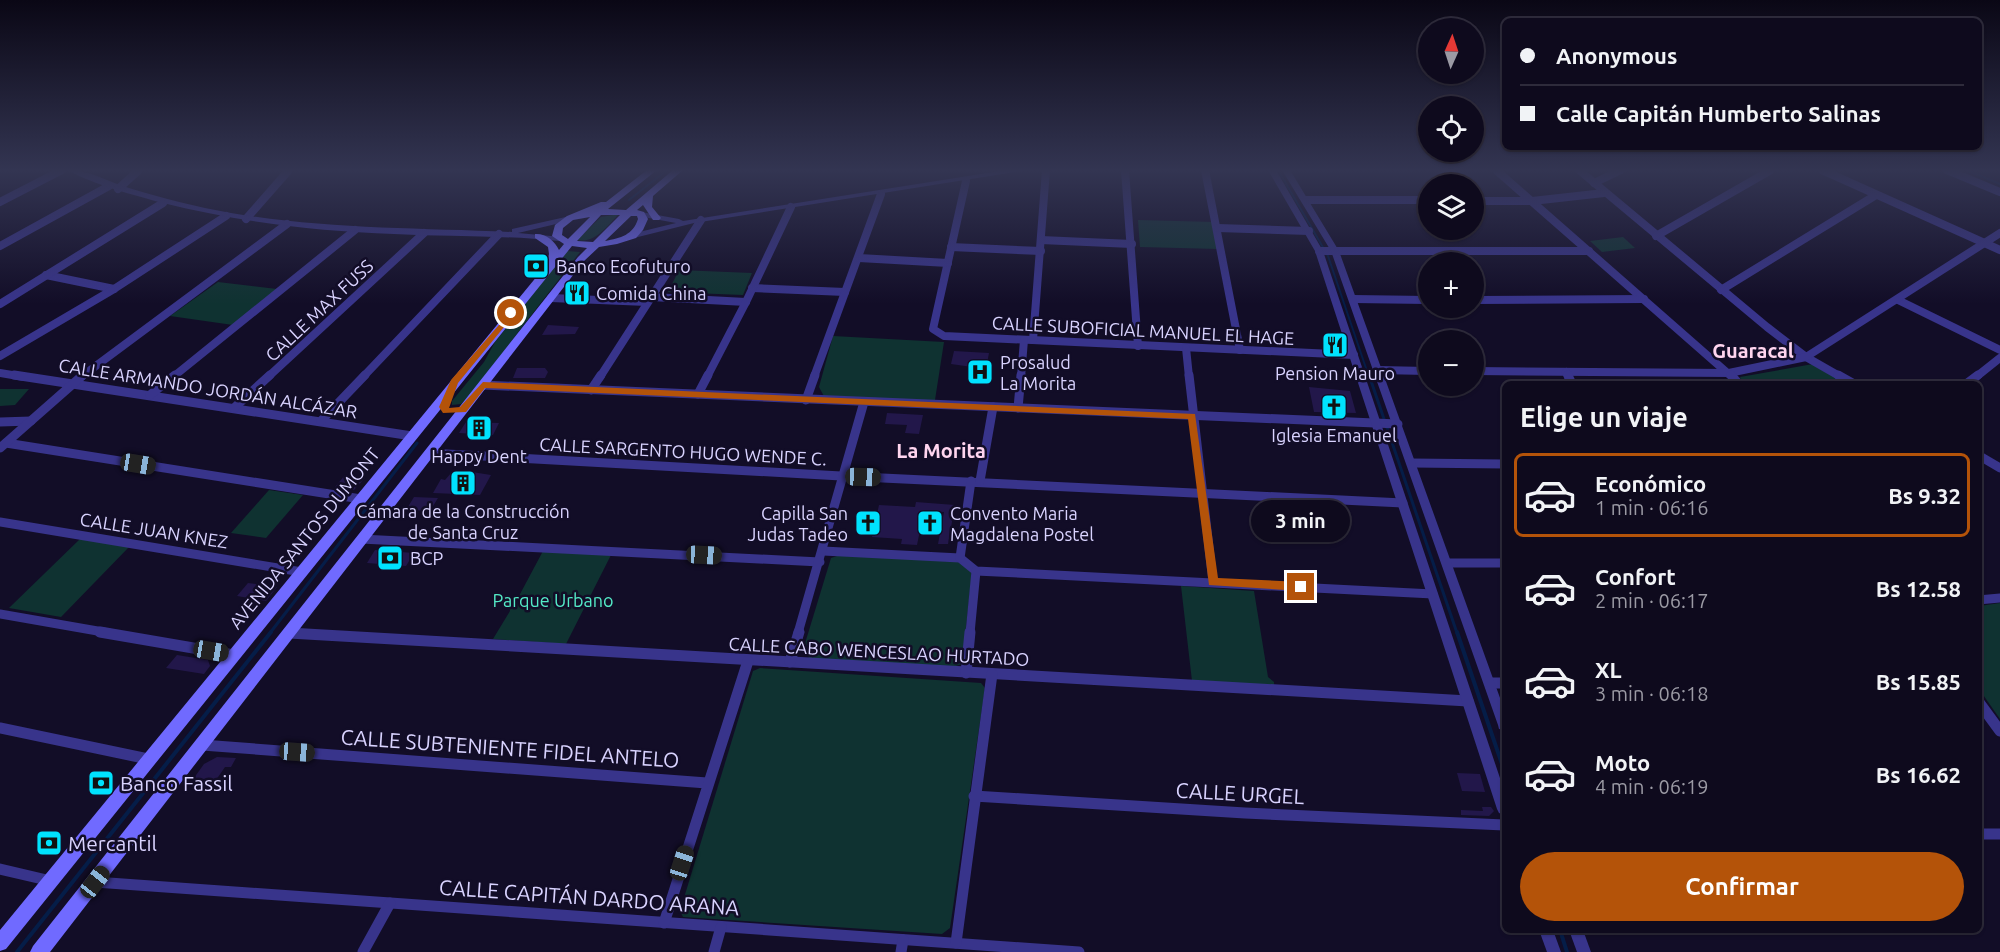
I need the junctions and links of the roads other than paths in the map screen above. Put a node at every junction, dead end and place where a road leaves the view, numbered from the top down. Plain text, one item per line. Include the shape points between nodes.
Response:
1 (61, 214) edge
2 (144, 214) edge
3 (218, 214) edge
4 (250, 214) edge
5 (580, 214) edge
6 (589, 214) edge
7 (600, 214) edge
8 (624, 214) edge
9 (640, 214) edge
10 (642, 214) edge
11 (653, 214) edge
12 (738, 214) edge
13 (787, 214) edge
14 (874, 214) edge
15 (958, 214) edge
16 (1043, 214) edge
17 (1129, 214) edge
18 (1215, 214) edge
19 (1299, 214) edge
20 (1312, 214) edge
21 (1547, 214) edge
22 (1630, 214) edge
23 (1694, 214) edge
24 (1844, 214) edge
25 (1920, 214) edge
26 (226, 216) junction
27 (574, 217) junction
28 (656, 218) junction
29 (246, 219) junction
30 (698, 220) junction
31 (287, 224) junction
32 (1218, 228) junction
33 (355, 230) junction
34 (1309, 231) junction
35 (424, 233) junction
36 (2000, 233) edge
37 (499, 234) junction
38 (538, 236) junction
39 (1656, 236) junction
40 (625, 238) junction
41 (1041, 240) junction
42 (564, 241) junction
43 (1984, 243) junction
44 (1132, 244) junction
45 (593, 245) junction
46 (0, 246) edge
47 (951, 247) junction
48 (2000, 250) edge
49 (1041, 251) junction
50 (1326, 251) junction
51 (1589, 251) junction
52 (859, 258) junction
53 (948, 262) junction
54 (551, 265) junction
55 (570, 273) junction
56 (46, 275) junction
57 (752, 288) junction
58 (114, 289) junction
59 (1721, 290) junction
60 (845, 292) junction
61 (551, 298) junction
62 (649, 299) junction
63 (1353, 299) junction
64 (1644, 299) junction
65 (1418, 300) edge
66 (1484, 300) edge
67 (1898, 300) junction
68 (746, 302) junction
69 (0, 304) edge
70 (1029, 340) junction
71 (1138, 346) junction
72 (1186, 348) junction
73 (1240, 350) junction
74 (2000, 350) edge
75 (1354, 355) junction
76 (0, 356) edge
77 (1806, 357) junction
78 (2000, 358) edge
79 (1378, 370) junction
80 (1418, 371) edge
81 (1484, 371) edge
82 (1566, 372) junction
83 (0, 373) edge
84 (1729, 373) junction
85 (1570, 381) edge
86 (1736, 381) edge
87 (1849, 381) edge
88 (1970, 381) edge
89 (454, 382) junction
90 (71, 384) junction
91 (483, 385) junction
92 (591, 390) junction
93 (698, 394) junction
94 (150, 395) junction
95 (806, 400) junction
96 (864, 402) junction
97 (993, 407) junction
98 (234, 408) junction
99 (1017, 408) junction
100 (463, 410) junction
101 (428, 416) junction
102 (1192, 416) junction
103 (31, 421) junction
104 (321, 421) junction
105 (0, 422) edge
106 (1378, 423) junction
107 (1394, 424) junction
108 (412, 436) junction
109 (438, 441) junction
110 (3, 445) edge
111 (429, 453) junction
112 (1982, 457) edge
113 (1412, 464) junction
114 (1502, 464) edge
115 (2000, 468) edge
116 (841, 476) junction
117 (976, 481) junction
118 (1203, 493) junction
119 (361, 499) junction
120 (1403, 503) junction
121 (0, 522) edge
122 (362, 538) junction
123 (821, 556) junction
124 (960, 558) junction
125 (1447, 563) junction
126 (1502, 563) edge
127 (976, 571) junction
128 (302, 572) junction
129 (1213, 582) junction
130 (1433, 594) junction
131 (2000, 598) edge
132 (1982, 600) edge
133 (0, 614) edge
134 (289, 633) junction
135 (234, 655) junction
136 (748, 661) junction
137 (789, 662) junction
138 (966, 673) junction
139 (992, 674) junction
140 (1490, 683) junction
141 (1502, 683) edge
142 (1468, 701) junction
143 (1982, 706) edge
144 (1502, 719) edge
145 (0, 728) edge
146 (2000, 731) edge
147 (202, 745) junction
148 (148, 759) junction
149 (1498, 770) edge
150 (707, 783) junction
151 (974, 796) junction
152 (1502, 796) edge
153 (1502, 825) edge
154 (1982, 834) edge
155 (2000, 834) edge
156 (0, 869) edge
157 (51, 881) junction
158 (95, 882) junction
159 (390, 903) junction
160 (664, 922) junction
161 (721, 927) junction
162 (1547, 933) edge
163 (1577, 933) edge
164 (956, 943) junction
165 (0, 944) edge
166 (902, 946) edge
167 (39, 952) edge
168 (363, 952) edge
169 (714, 952) edge
170 (1079, 952) edge
171 (1554, 952) edge
172 (1584, 952) edge

1 - 46 street
2 - 56 street
3 - 26 street
4 - 29 street
5 - 27 main road
6 - 27 main road
7 - 42 main road, AVENIDA SANTOS DUMONT
8 - 45 main road
9 - 40 main road via 640,227
10 - 28 street
11 - 28 main road
12 - 30 street
13 - 57 street
14 - 52 street
15 - 47 street
16 - 41 street
17 - 44 street
18 - 32 street
19 - 34 street
20 - 50 street
21 - 51 street
22 - 39 street
23 - 39 street
24 - 59 street
25 - 43 street
26 - 29 street
26 - 58 street
27 - 37 street
27 - 42 main road via 557,230
28 - 30 street
29 - 31 street
30 - 40 street
30 - 62 street
31 - 33 street
31 - 90 street
32 - 34 street
32 - 73 street
33 - 35 street
33 - 94 street
34 - 50 street
35 - 37 street
35 - 98 street, CALLE MAX FUSS
36 - 43 street
37 - 38 street
37 - 104 street
38 - 42 street
38 - 54 main road via 554,247
39 - 59 street
40 - 45 main road
40 - 55 main road
41 - 44 street
41 - 49 street
42 - 45 main road
42 - 54 main road, AVENIDA SANTOS DUMONT
43 - 48 street
43 - 67 street
44 - 71 street
45 - 55 main road
47 - 49 street
47 - 53 street
49 - 70 street
50 - 51 street
50 - 63 street
50 - 75 street
51 - 64 street
52 - 53 street
52 - 60 street
53 - 70 street, CALLE SUBOFICIAL MANUEL EL HAGE via 933,329 936,333
54 - 89 main road, AVENIDA SANTOS DUMONT
55 - 61 main road
56 - 58 street
56 - 69 street
57 - 60 street
57 - 68 street
58 - 76 street
59 - 77 street
60 - 95 street
61 - 62 street
61 - 91 main road
62 - 68 street
62 - 92 street
63 - 65 street
63 - 79 street
64 - 66 street
64 - 84 street
67 - 74 street
67 - 77 street
68 - 93 street
70 - 71 street, CALLE SUBOFICIAL MANUEL EL HAGE
70 - 99 street
71 - 72 street, CALLE SUBOFICIAL MANUEL EL HAGE
72 - 73 street, CALLE SUBOFICIAL MANUEL EL HAGE
72 - 102 street
73 - 75 street, CALLE SUBOFICIAL MANUEL EL HAGE
75 - 106 street
77 - 84 street
77 - 87 street
78 - 88 street
79 - 80 street
79 - 107 street
81 - 82 street
82 - 84 street
82 - 85 street
83 - 90 street, CALLE ARMANDO JORDÁN ALCÁZAR
84 - 86 street
89 - 100 main road via 444,409
89 - 101 main road, AVENIDA SANTOS DUMONT
90 - 94 street, CALLE ARMANDO JORDÁN ALCÁZAR
90 - 103 street
91 - 92 street
91 - 100 main road
92 - 93 street
93 - 95 street
94 - 98 street, CALLE ARMANDO JORDÁN ALCÁZAR
95 - 96 street
96 - 97 street
96 - 116 street
97 - 99 street
97 - 117 street
98 - 104 street, CALLE ARMANDO JORDÁN ALCÁZAR
99 - 102 street
100 - 109 main road
101 - 108 main road, AVENIDA SANTOS DUMONT
101 - 109 main road via 447,416
102 - 106 street
102 - 118 street
103 - 105 street
103 - 110 street
104 - 108 street, CALLE ARMANDO JORDÁN ALCÁZAR
106 - 107 street
106 - 120 street
107 - 113 street
108 - 119 main road, AVENIDA SANTOS DUMONT
109 - 111 main road
110 - 119 street
111 - 116 street, CALLE SARGENTO HUGO WENDE C.
111 - 122 main road
112 - 115 street
113 - 114 street
113 - 125 street
116 - 117 street, CALLE SARGENTO HUGO WENDE C.
116 - 123 street
117 - 118 street, CALLE SARGENTO HUGO WENDE C.
117 - 124 street
118 - 120 street, CALLE SARGENTO HUGO WENDE C.
118 - 129 street
119 - 128 main road, AVENIDA SANTOS DUMONT
120 - 130 street
121 - 128 street, CALLE JUAN KNEZ
122 - 123 street
122 - 134 main road
123 - 124 street
123 - 137 street
124 - 127 street
125 - 126 street
125 - 140 street
127 - 129 street
127 - 138 street
128 - 135 main road, AVENIDA SANTOS DUMONT
129 - 130 street
130 - 142 street
131 - 132 street
133 - 135 street
134 - 136 street, CALLE CABO WENCESLAO HURTADO
134 - 147 main road
135 - 148 main road, AVENIDA SANTOS DUMONT
136 - 137 street, CALLE CABO WENCESLAO HURTADO
136 - 150 street
137 - 138 street, CALLE CABO WENCESLAO HURTADO
138 - 139 street, CALLE CABO WENCESLAO HURTADO
139 - 142 street, CALLE CABO WENCESLAO HURTADO
139 - 151 street
140 - 141 street
140 - 144 street
142 - 149 street
143 - 146 street
145 - 148 street
147 - 150 street, CALLE SUBTENIENTE FIDEL ANTELO
147 - 158 main road
148 - 157 main road, AVENIDA SANTOS DUMONT
149 - 152 street
150 - 160 street
151 - 153 street, CALLE URGEL
151 - 164 street
154 - 155 street
156 - 157 street
157 - 165 main road, AVENIDA SANTOS DUMONT
158 - 159 street, CALLE CAPITÁN DARDO ARANA
158 - 167 main road
159 - 160 street, CALLE CAPITÁN DARDO ARANA
159 - 168 street
160 - 161 street, CALLE CAPITÁN DARDO ARANA
161 - 166 street, CALLE CAPITÁN DARDO ARANA
161 - 169 street
162 - 171 street
163 - 172 street
164 - 166 street, CALLE CAPITÁN DARDO ARANA
164 - 170 street, CALLE CAPITÁN DARDO ARANA

